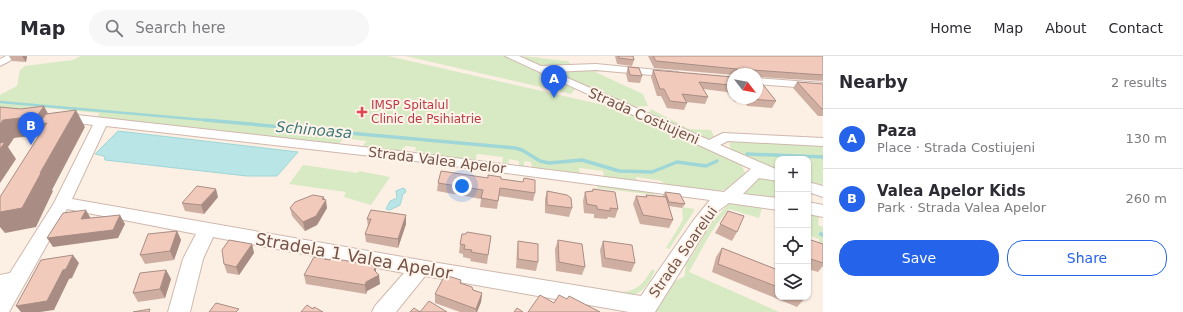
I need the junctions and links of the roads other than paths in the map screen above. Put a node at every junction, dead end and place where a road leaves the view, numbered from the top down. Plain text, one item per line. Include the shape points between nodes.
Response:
1 (14, 56) edge
2 (510, 56) edge
3 (0, 63) edge
4 (538, 69) junction
5 (687, 75) edge
6 (763, 81) edge
7 (823, 86) edge
8 (46, 116) edge
9 (102, 121) junction
10 (728, 137) junction
11 (823, 142) edge
12 (710, 145) junction
13 (728, 154) junction
14 (750, 168) junction
15 (775, 175) edge
16 (811, 188) edge
17 (823, 192) edge
18 (733, 193) junction
19 (62, 203) junction
20 (770, 203) edge
21 (811, 209) edge
22 (823, 211) edge
23 (207, 229) junction
24 (420, 268) junction
25 (9, 281) edge
26 (0, 308) edge
27 (644, 309) edge
28 (179, 312) edge
29 (383, 312) edge

1 - 3 street
2 - 4 street, Strada Costiujeni
4 - 5 street via 596,67
4 - 12 street, Strada Costiujeni
6 - 7 street
8 - 9 street, Strada Valea Apelor
9 - 18 street, Strada Valea Apelor
9 - 19 street
10 - 11 street
10 - 12 street via 723,137
10 - 13 street
12 - 13 street, Strada Costiujeni
13 - 14 street, Strada Costiujeni
14 - 15 street
14 - 18 street, Strada Soarelui
16 - 17 street
18 - 20 street, Strada Valea Apelor
18 - 27 street, Strada Soarelui via 712,207
19 - 23 street, Stradela 1 Valea Apelor
19 - 25 street
21 - 22 street
23 - 24 street, Stradela 1 Valea Apelor
23 - 28 street via 193,259
24 - 27 street, Stradela 1 Valea Apelor
24 - 29 street
25 - 26 street

